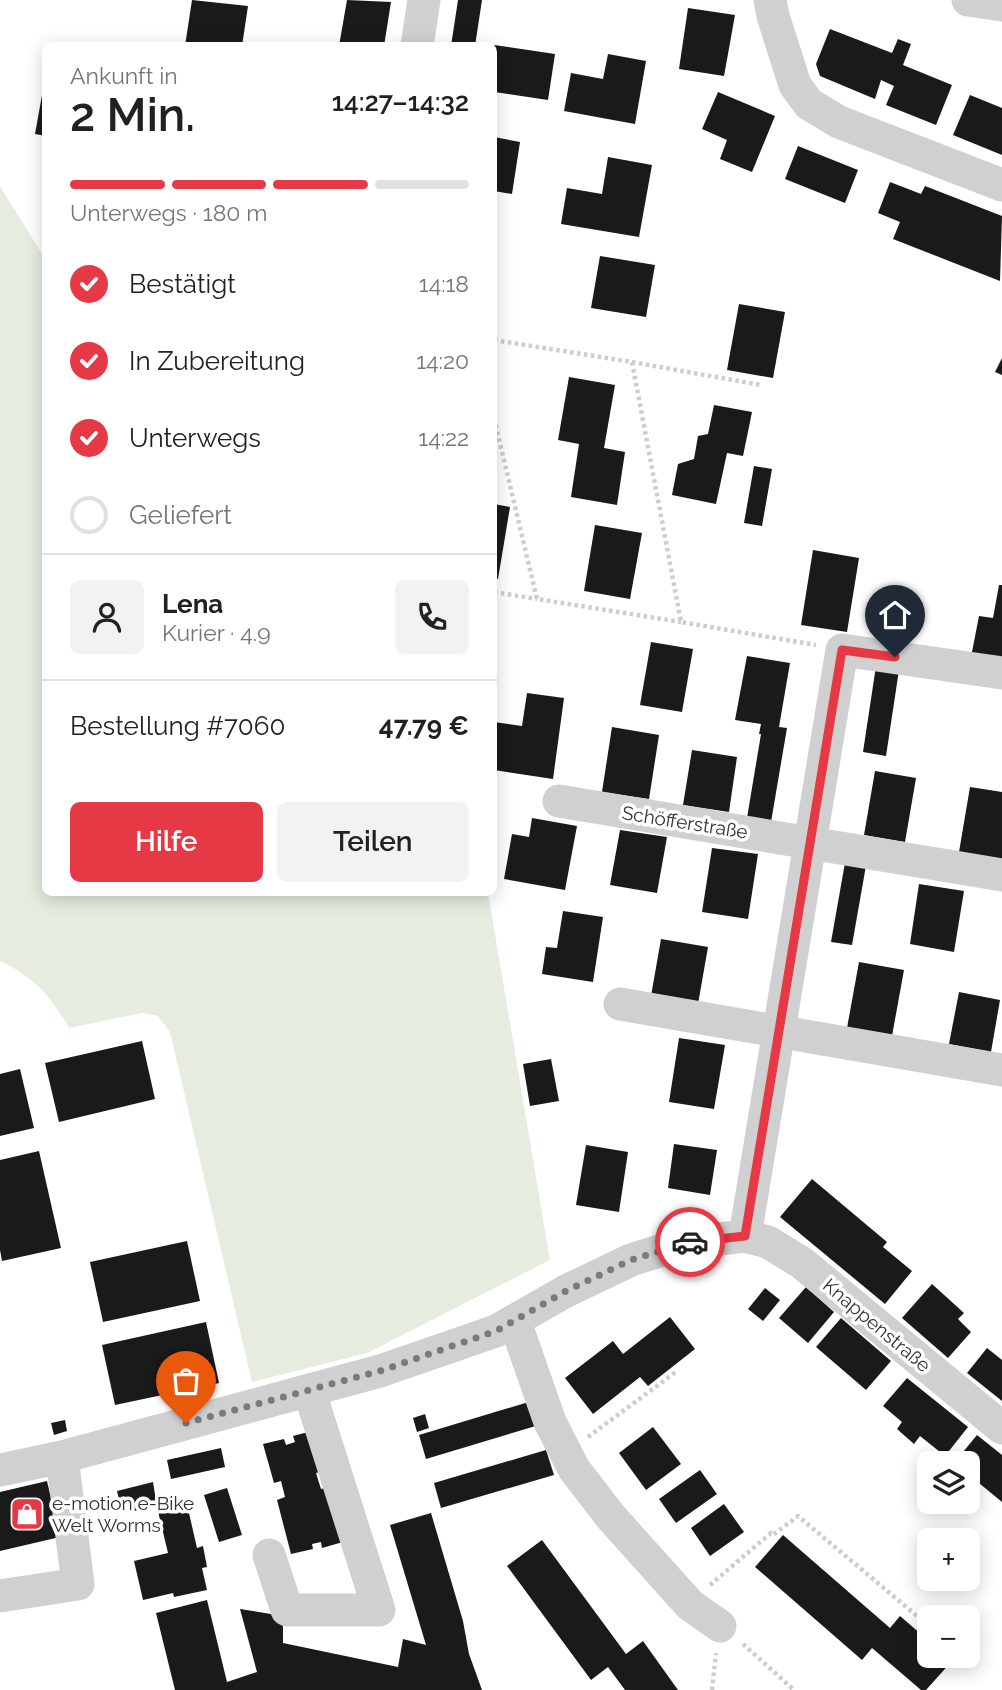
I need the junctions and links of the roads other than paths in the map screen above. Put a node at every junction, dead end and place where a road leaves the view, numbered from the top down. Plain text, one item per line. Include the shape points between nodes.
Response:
1 (424, 0) edge
2 (770, 0) edge
3 (968, 0) edge
4 (1002, 5) edge
5 (417, 42) edge
6 (1002, 185) edge
7 (1002, 673) edge
8 (559, 801) dead end
9 (810, 842) junction
10 (1002, 875) edge
11 (620, 1004) dead end
12 (780, 1031) junction
13 (1002, 1070) edge
14 (745, 1236) junction
15 (515, 1322) junction
16 (309, 1390) junction
17 (1002, 1428) edge
18 (62, 1457) junction
19 (0, 1470) edge
20 (269, 1555) dead end
21 (0, 1596) edge
22 (720, 1626) dead end

1 - 5 street
2 - 6 street via 795,85 809,104 839,122
3 - 4 street
7 - 9 street via 842,650
8 - 9 street, Schöfferstraße
9 - 10 street, Schöfferstraße
9 - 12 street
11 - 12 street
12 - 13 street
12 - 14 street
14 - 15 street via 685,1243 631,1260
14 - 17 street, Knappenstraße via 768,1242 802,1263
15 - 16 street via 380,1371
15 - 22 street via 550,1422 574,1469 690,1605
16 - 18 street
16 - 20 street via 379,1610 287,1610
18 - 19 street
18 - 21 street via 78,1584

